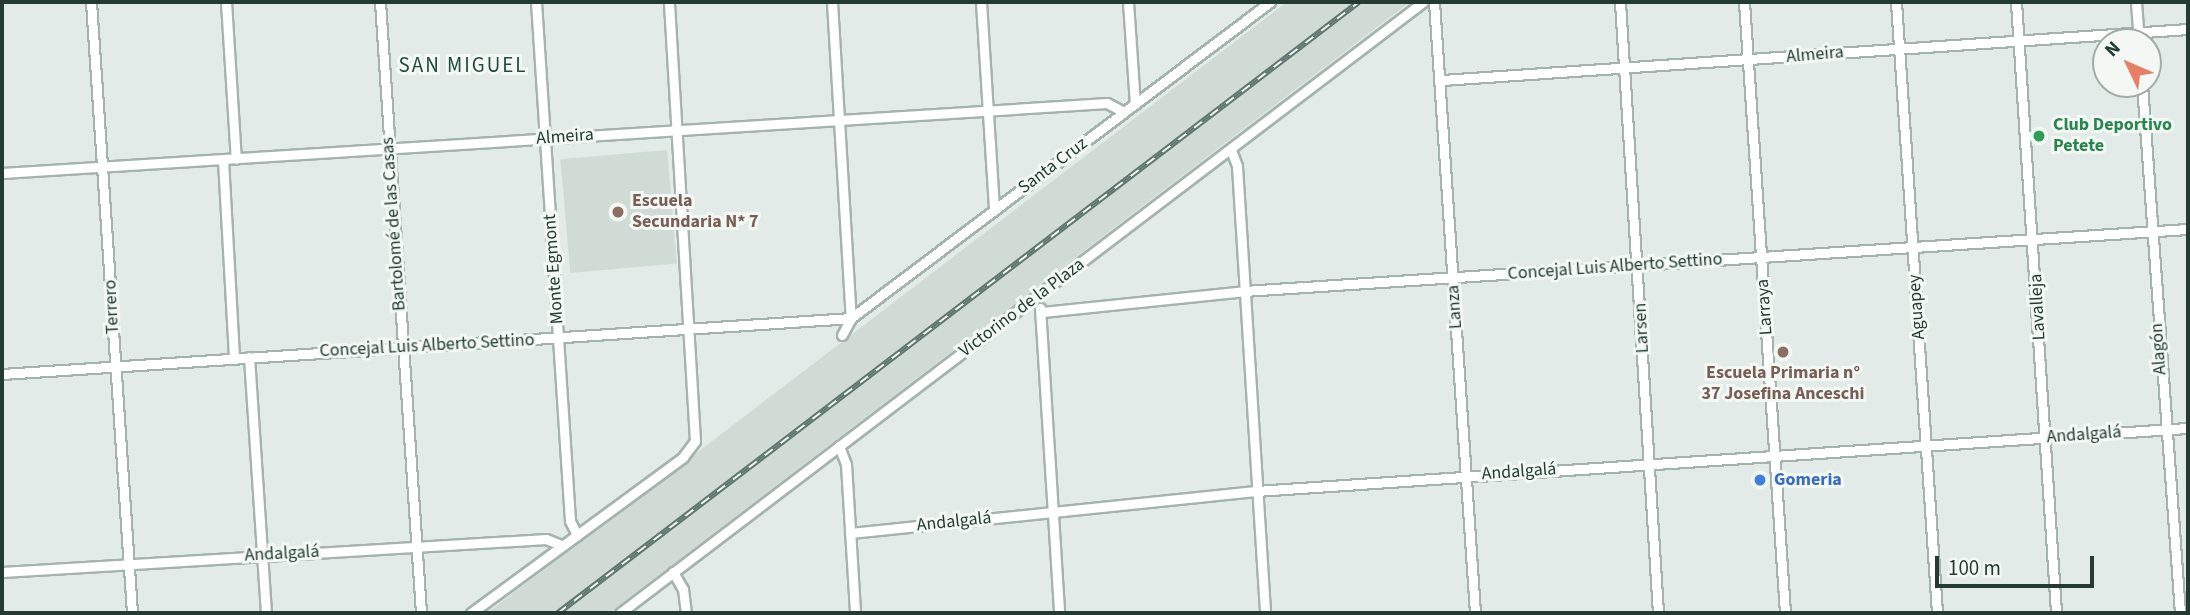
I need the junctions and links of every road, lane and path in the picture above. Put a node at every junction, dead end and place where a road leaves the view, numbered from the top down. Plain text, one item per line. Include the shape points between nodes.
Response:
1 (91, 2) edge
2 (226, 2) edge
3 (380, 2) edge
4 (536, 2) edge
5 (669, 2) edge
6 (832, 2) edge
7 (981, 2) edge
8 (1128, 2) edge
9 (1270, 2) edge
10 (1423, 2) edge
11 (1434, 2) edge
12 (1620, 2) edge
13 (1744, 2) edge
14 (1896, 2) edge
15 (2016, 2) edge
16 (2136, 2) edge
17 (2138, 28) edge
18 (2188, 29) edge
19 (2162, 33) edge
20 (2092, 38) edge
21 (2019, 39) junction
22 (1900, 47) junction
23 (1748, 61) junction
24 (1624, 69) junction
25 (1442, 80) junction
26 (2143, 98) edge
27 (1135, 104) junction
28 (988, 110) junction
29 (1124, 113) junction
30 (840, 120) junction
31 (677, 130) junction
32 (545, 138) junction
33 (389, 149) junction
34 (1231, 150) junction
35 (236, 159) junction
36 (223, 160) junction
37 (104, 166) junction
38 (2, 173) edge
39 (994, 210) junction
40 (2188, 229) edge
41 (2151, 232) junction
42 (2034, 238) junction
43 (1914, 247) junction
44 (1762, 258) junction
45 (1638, 267) junction
46 (1453, 277) junction
47 (1244, 290) junction
48 (1034, 298) junction
49 (1042, 312) junction
50 (851, 318) junction
51 (691, 330) junction
52 (842, 335) dead end
53 (559, 338) junction
54 (402, 346) junction
55 (249, 357) junction
56 (234, 358) junction
57 (115, 367) junction
58 (2, 374) edge
59 (2188, 428) edge
60 (2164, 430) junction
61 (2046, 438) junction
62 (839, 446) junction
63 (1926, 447) junction
64 (1775, 454) junction
65 (1650, 463) junction
66 (1468, 475) junction
67 (1256, 491) junction
68 (1053, 511) junction
69 (850, 533) junction
70 (577, 535) junction
71 (561, 545) junction
72 (415, 547) junction
73 (262, 556) junction
74 (128, 563) junction
75 (2, 572) edge
76 (673, 572) junction
77 (132, 613) edge
78 (266, 613) edge
79 (421, 613) edge
80 (471, 613) edge
81 (620, 613) edge
82 (685, 613) edge
83 (855, 613) edge
84 (1059, 613) edge
85 (1265, 613) edge
86 (1475, 613) edge
87 (1658, 613) edge
88 (1785, 613) edge
89 (1937, 613) edge
90 (2056, 613) edge
91 (2180, 613) edge

1 - 37 street, Terrero
2 - 35 street
3 - 33 street, Bartolomé de las Casas
4 - 32 street, Monte Egmont
5 - 31 street
6 - 30 street
7 - 28 street
8 - 27 street
9 - 27 street, Santa Cruz
10 - 34 street, Victorino de la Plaza
11 - 25 street, Lanza
12 - 24 street, Larsen
13 - 23 street, Larraya
14 - 22 street, Aguapey
15 - 21 street, Lavalleja
16 - 17 street
18 - 19 street, Almeira
20 - 21 street, Almeira
21 - 22 street, Almeira
21 - 42 street, Lavalleja
22 - 23 street, Almeira
22 - 43 street, Aguapey
23 - 24 street, Almeira
23 - 44 street, Larraya
24 - 25 street, Almeira
24 - 45 street, Larsen
25 - 46 street, Lanza
26 - 41 street, Alagón
27 - 29 street, Santa Cruz
28 - 29 street, Almeira via 1107,103
28 - 30 street, Almeira
28 - 39 street
29 - 39 street, Santa Cruz
30 - 31 street, Almeira
30 - 50 street
31 - 32 street, Almeira
31 - 51 street
32 - 33 street, Almeira
32 - 53 street, Monte Egmont
33 - 35 street, Almeira
33 - 54 street, Bartolomé de las Casas
34 - 47 street via 1237,166
34 - 48 street, Victorino de la Plaza
35 - 36 street, Almeira
36 - 37 street, Almeira
36 - 56 street
37 - 38 street, Almeira
37 - 57 street, Terrero
39 - 50 street, Santa Cruz
40 - 41 street, Concejal Luis Alberto Settino
41 - 42 street, Concejal Luis Alberto Settino
41 - 60 street, Alagón
42 - 43 street, Concejal Luis Alberto Settino
42 - 61 street, Lavalleja
43 - 44 street, Concejal Luis Alberto Settino
43 - 63 street, Aguapey
44 - 45 street, Concejal Luis Alberto Settino
44 - 64 street, Larraya
45 - 46 street, Concejal Luis Alberto Settino
45 - 65 street, Larsen
46 - 47 street, Concejal Luis Alberto Settino
46 - 66 street, Lanza
47 - 49 street, Concejal Luis Alberto Settino
47 - 67 street
48 - 49 street
48 - 62 street, Victorino de la Plaza
49 - 68 street
50 - 51 street, Concejal Luis Alberto Settino
50 - 52 street, Santa Cruz
51 - 53 street, Concejal Luis Alberto Settino
51 - 70 street via 696,434 692,448
53 - 54 street, Concejal Luis Alberto Settino
53 - 70 street, Monte Egmont via 570,521
54 - 55 street, Concejal Luis Alberto Settino
54 - 72 street, Bartolomé de las Casas
55 - 56 street, Concejal Luis Alberto Settino
55 - 73 street
56 - 57 street, Concejal Luis Alberto Settino
57 - 58 street, Concejal Luis Alberto Settino
57 - 74 street, Terrero
59 - 60 street, Andalgalá
60 - 61 street, Andalgalá
60 - 91 street, Alagón
61 - 63 street, Andalgalá
61 - 90 street, Lavalleja
62 - 69 street via 846,464
62 - 76 street, Victorino de la Plaza
63 - 64 street, Andalgalá
63 - 89 street, Aguapey
64 - 65 street, Andalgalá
64 - 88 street, Larraya
65 - 66 street, Andalgalá
65 - 87 street, Larsen
66 - 67 street, Andalgalá
66 - 86 street, Lanza
67 - 68 street, Andalgalá
67 - 85 street
68 - 69 street, Andalgalá
68 - 84 street
69 - 83 street
70 - 71 street
71 - 72 street, Andalgalá via 546,539
71 - 80 street
72 - 73 street, Andalgalá
72 - 79 street, Bartolomé de las Casas
73 - 74 street, Andalgalá
73 - 78 street
74 - 75 street, Andalgalá
74 - 77 street, Terrero
76 - 81 street, Victorino de la Plaza
76 - 82 street via 683,589

